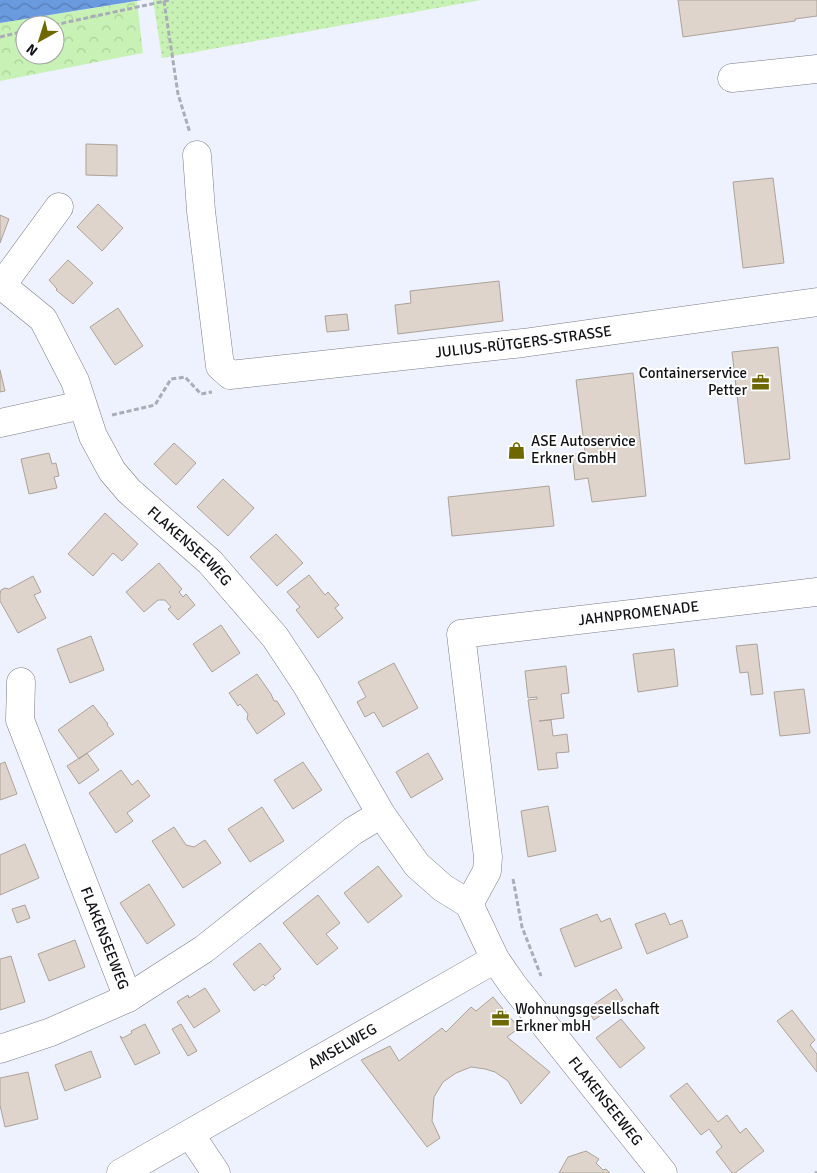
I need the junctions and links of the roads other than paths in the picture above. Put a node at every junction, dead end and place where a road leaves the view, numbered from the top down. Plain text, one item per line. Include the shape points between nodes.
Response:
1 (817, 69) edge
2 (732, 78) dead end
3 (197, 155) road end
4 (59, 207) dead end
5 (1, 284) edge
6 (817, 302) edge
7 (82, 405) junction
8 (0, 423) edge
9 (817, 592) edge
10 (21, 682) dead end
11 (381, 814) junction
12 (469, 904) junction
13 (495, 959) junction
14 (128, 998) junction
15 (0, 1048) edge
16 (190, 1134) junction
17 (121, 1173) edge
18 (216, 1173) edge
19 (663, 1173) edge

1 - 2 street
3 - 6 street, JULIUS-RÜTGERS-STRASSE via 200,211 224,383
4 - 5 street
5 - 7 street, FLAKENSEEWEG via 43,319 76,381
7 - 8 street
7 - 11 street, FLAKENSEEWEG via 93,436 112,471 129,491 210,562 275,637
9 - 12 street, JAHNPROMENADE via 461,634 488,857 486,871
10 - 14 street, FLAKENSEEWEG via 20,720
11 - 12 street, FLAKENSEEWEG via 417,865 443,888
11 - 14 street, FLAKENSEEWEG via 353,831 204,948
12 - 13 street, FLAKENSEEWEG
13 - 16 street, AMSELWEG
13 - 19 street, FLAKENSEEWEG
14 - 15 street, FLAKENSEEWEG via 52,1032
16 - 17 street, AMSELWEG
16 - 18 street

